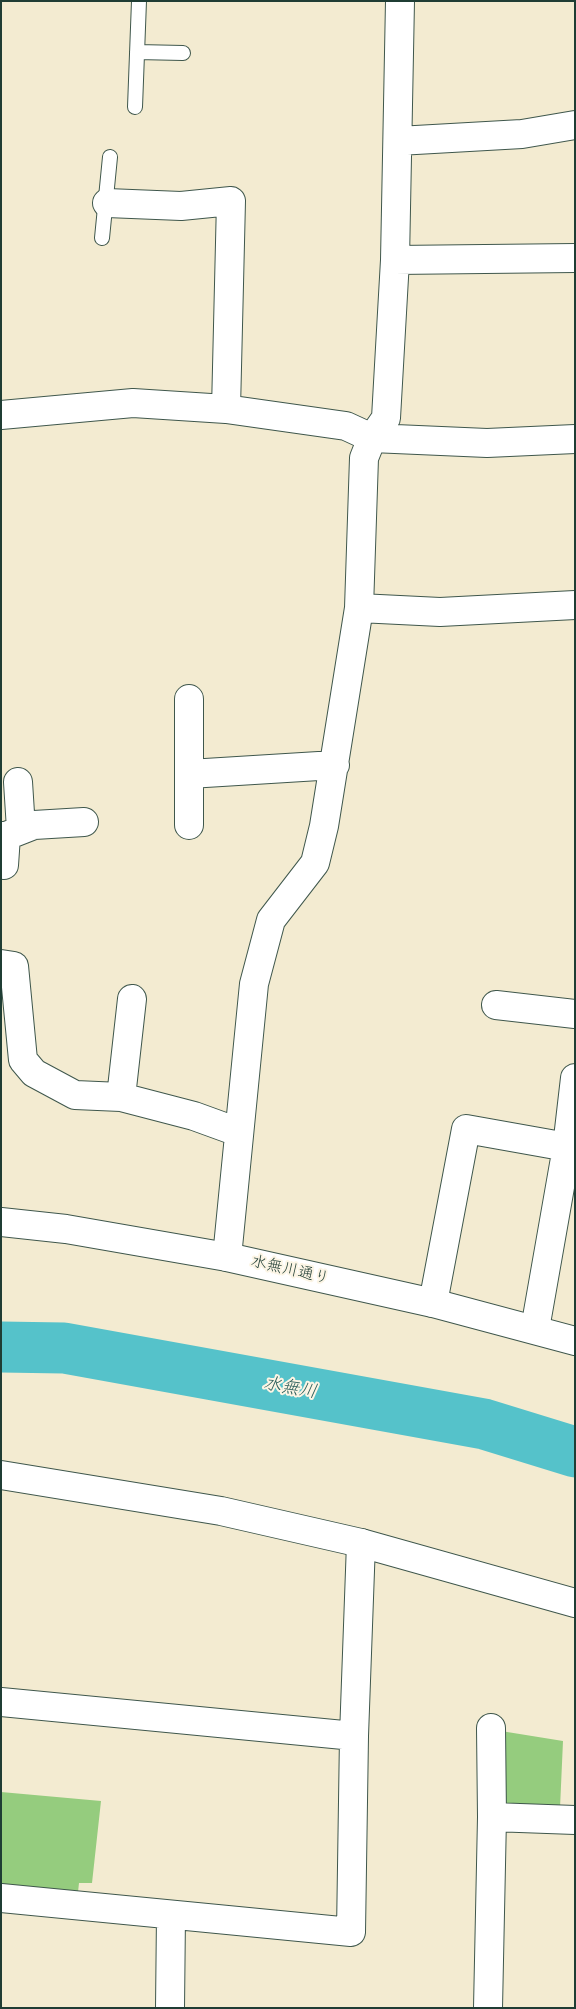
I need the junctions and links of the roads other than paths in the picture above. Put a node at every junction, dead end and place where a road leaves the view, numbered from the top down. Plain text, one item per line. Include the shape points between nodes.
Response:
1 (139, 1) edge
2 (400, 1) edge
3 (138, 52) junction
4 (183, 53) dead end
5 (135, 107) dead end
6 (575, 125) edge
7 (398, 141) junction
8 (110, 157) dead end
9 (107, 203) junction
10 (102, 238) dead end
11 (575, 258) edge
12 (395, 260) junction
13 (226, 409) junction
14 (1, 415) edge
15 (372, 438) junction
16 (575, 439) edge
17 (575, 605) edge
18 (359, 608) junction
19 (189, 699) dead end
20 (335, 765) junction
21 (189, 774) junction
22 (18, 782) dead end
23 (84, 822) dead end
24 (189, 825) dead end
25 (10, 834) edge
26 (4, 865) dead end
27 (1, 964) edge
28 (132, 999) dead end
29 (496, 1005) dead end
30 (575, 1014) edge
31 (575, 1078) edge
32 (121, 1097) junction
33 (238, 1132) junction
34 (567, 1147) junction
35 (1, 1222) edge
36 (227, 1258) junction
37 (434, 1303) junction
38 (535, 1329) junction
39 (575, 1341) edge
40 (1, 1475) edge
41 (360, 1543) junction
42 (575, 1603) edge
43 (1, 1702) edge
44 (491, 1728) dead end
45 (354, 1736) junction
46 (492, 1817) junction
47 (575, 1820) edge
48 (1, 1898) edge
49 (171, 1915) junction
50 (170, 2008) edge
51 (488, 2008) edge

1 - 3 lane
2 - 7 street
3 - 4 lane
3 - 5 lane
6 - 7 street via 522,134
7 - 12 street
8 - 9 lane
9 - 10 lane
9 - 13 street via 181,206 231,201
11 - 12 street
12 - 15 street via 386,418
13 - 14 street via 133,403
13 - 15 street via 346,426
15 - 16 street via 488,443
15 - 18 street via 364,458
17 - 18 street via 440,612
18 - 20 street
19 - 21 street
20 - 21 street
20 - 33 street via 315,863 271,920 254,984
21 - 24 street
22 - 25 street
23 - 25 street via 34,825
25 - 26 street
27 - 32 street via 14,966 23,1060 34,1073 75,1095
28 - 32 street
29 - 30 street
31 - 34 street
32 - 33 street via 194,1116
33 - 36 street
34 - 37 street via 466,1129
34 - 38 street
35 - 36 street, 水無川通り via 66,1229
36 - 37 street, 水無川通り
37 - 38 street, 水無川通り
38 - 39 street, 水無川通り
40 - 41 street via 221,1512
41 - 42 street
41 - 45 street
43 - 45 street
44 - 46 street
45 - 49 street via 351,1932
46 - 47 street
46 - 51 street
48 - 49 street
49 - 50 street

